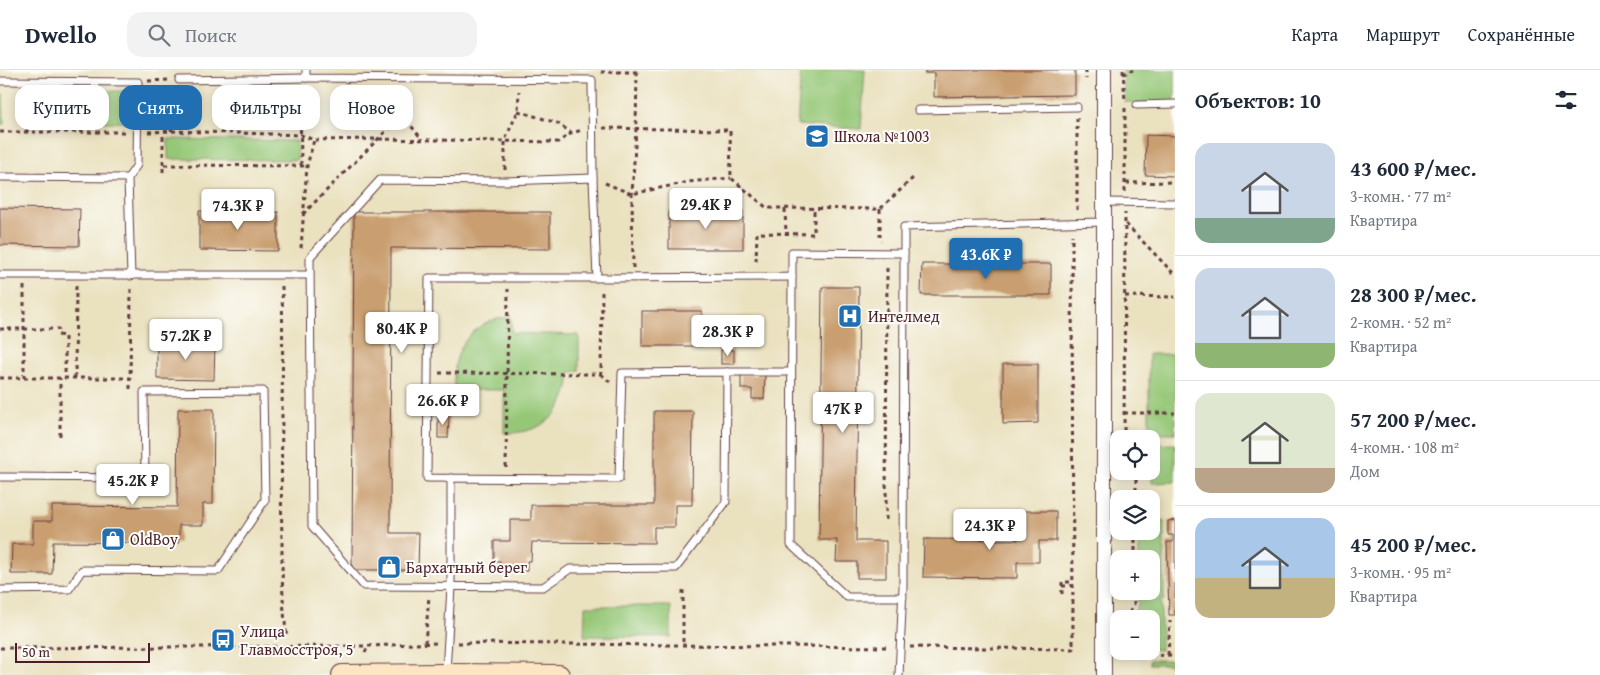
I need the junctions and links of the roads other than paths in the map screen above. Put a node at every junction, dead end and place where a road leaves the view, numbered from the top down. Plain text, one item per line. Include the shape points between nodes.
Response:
1 (306, 70) edge
2 (1104, 70) edge
3 (306, 78) junction
4 (179, 80) road end
5 (0, 81) edge
6 (1175, 104) edge
7 (1138, 105) dead end
8 (1077, 108) road end
9 (918, 110) dead end
10 (0, 177) edge
11 (128, 178) junction
12 (593, 178) junction
13 (1104, 202) junction
14 (1175, 203) edge
15 (1104, 222) junction
16 (904, 253) junction
17 (0, 275) edge
18 (309, 275) junction
19 (131, 276) junction
20 (792, 277) junction
21 (600, 278) junction
22 (727, 372) junction
23 (791, 372) junction
24 (0, 477) edge
25 (451, 478) junction
26 (451, 587) junction
27 (0, 590) edge
28 (903, 597) junction
29 (446, 674) junction
30 (342, 675) edge
31 (559, 675) edge
32 (899, 675) edge
33 (1104, 675) edge

1 - 3 lane
2 - 13 street
3 - 4 lane
3 - 12 lane via 592,80
5 - 11 lane via 138,82 137,165
6 - 7 lane
8 - 9 lane
10 - 11 lane
11 - 19 lane
12 - 18 lane via 380,180 310,257
12 - 21 lane
13 - 14 lane
13 - 15 street
15 - 16 lane via 904,227
15 - 33 street
16 - 20 lane via 792,252
16 - 28 lane
17 - 19 lane
18 - 19 lane
18 - 26 lane via 312,526 364,586
20 - 21 lane
20 - 23 lane
21 - 25 lane via 429,278 427,478
22 - 23 lane
22 - 25 lane via 622,373 619,479
22 - 26 lane via 726,502 676,568 570,569 543,587
23 - 28 lane via 791,545 847,597
24 - 27 lane via 145,478 144,392 263,392 265,500 218,571 82,570 70,589
25 - 26 lane
26 - 29 lane
28 - 32 lane
29 - 30 street
29 - 31 street

